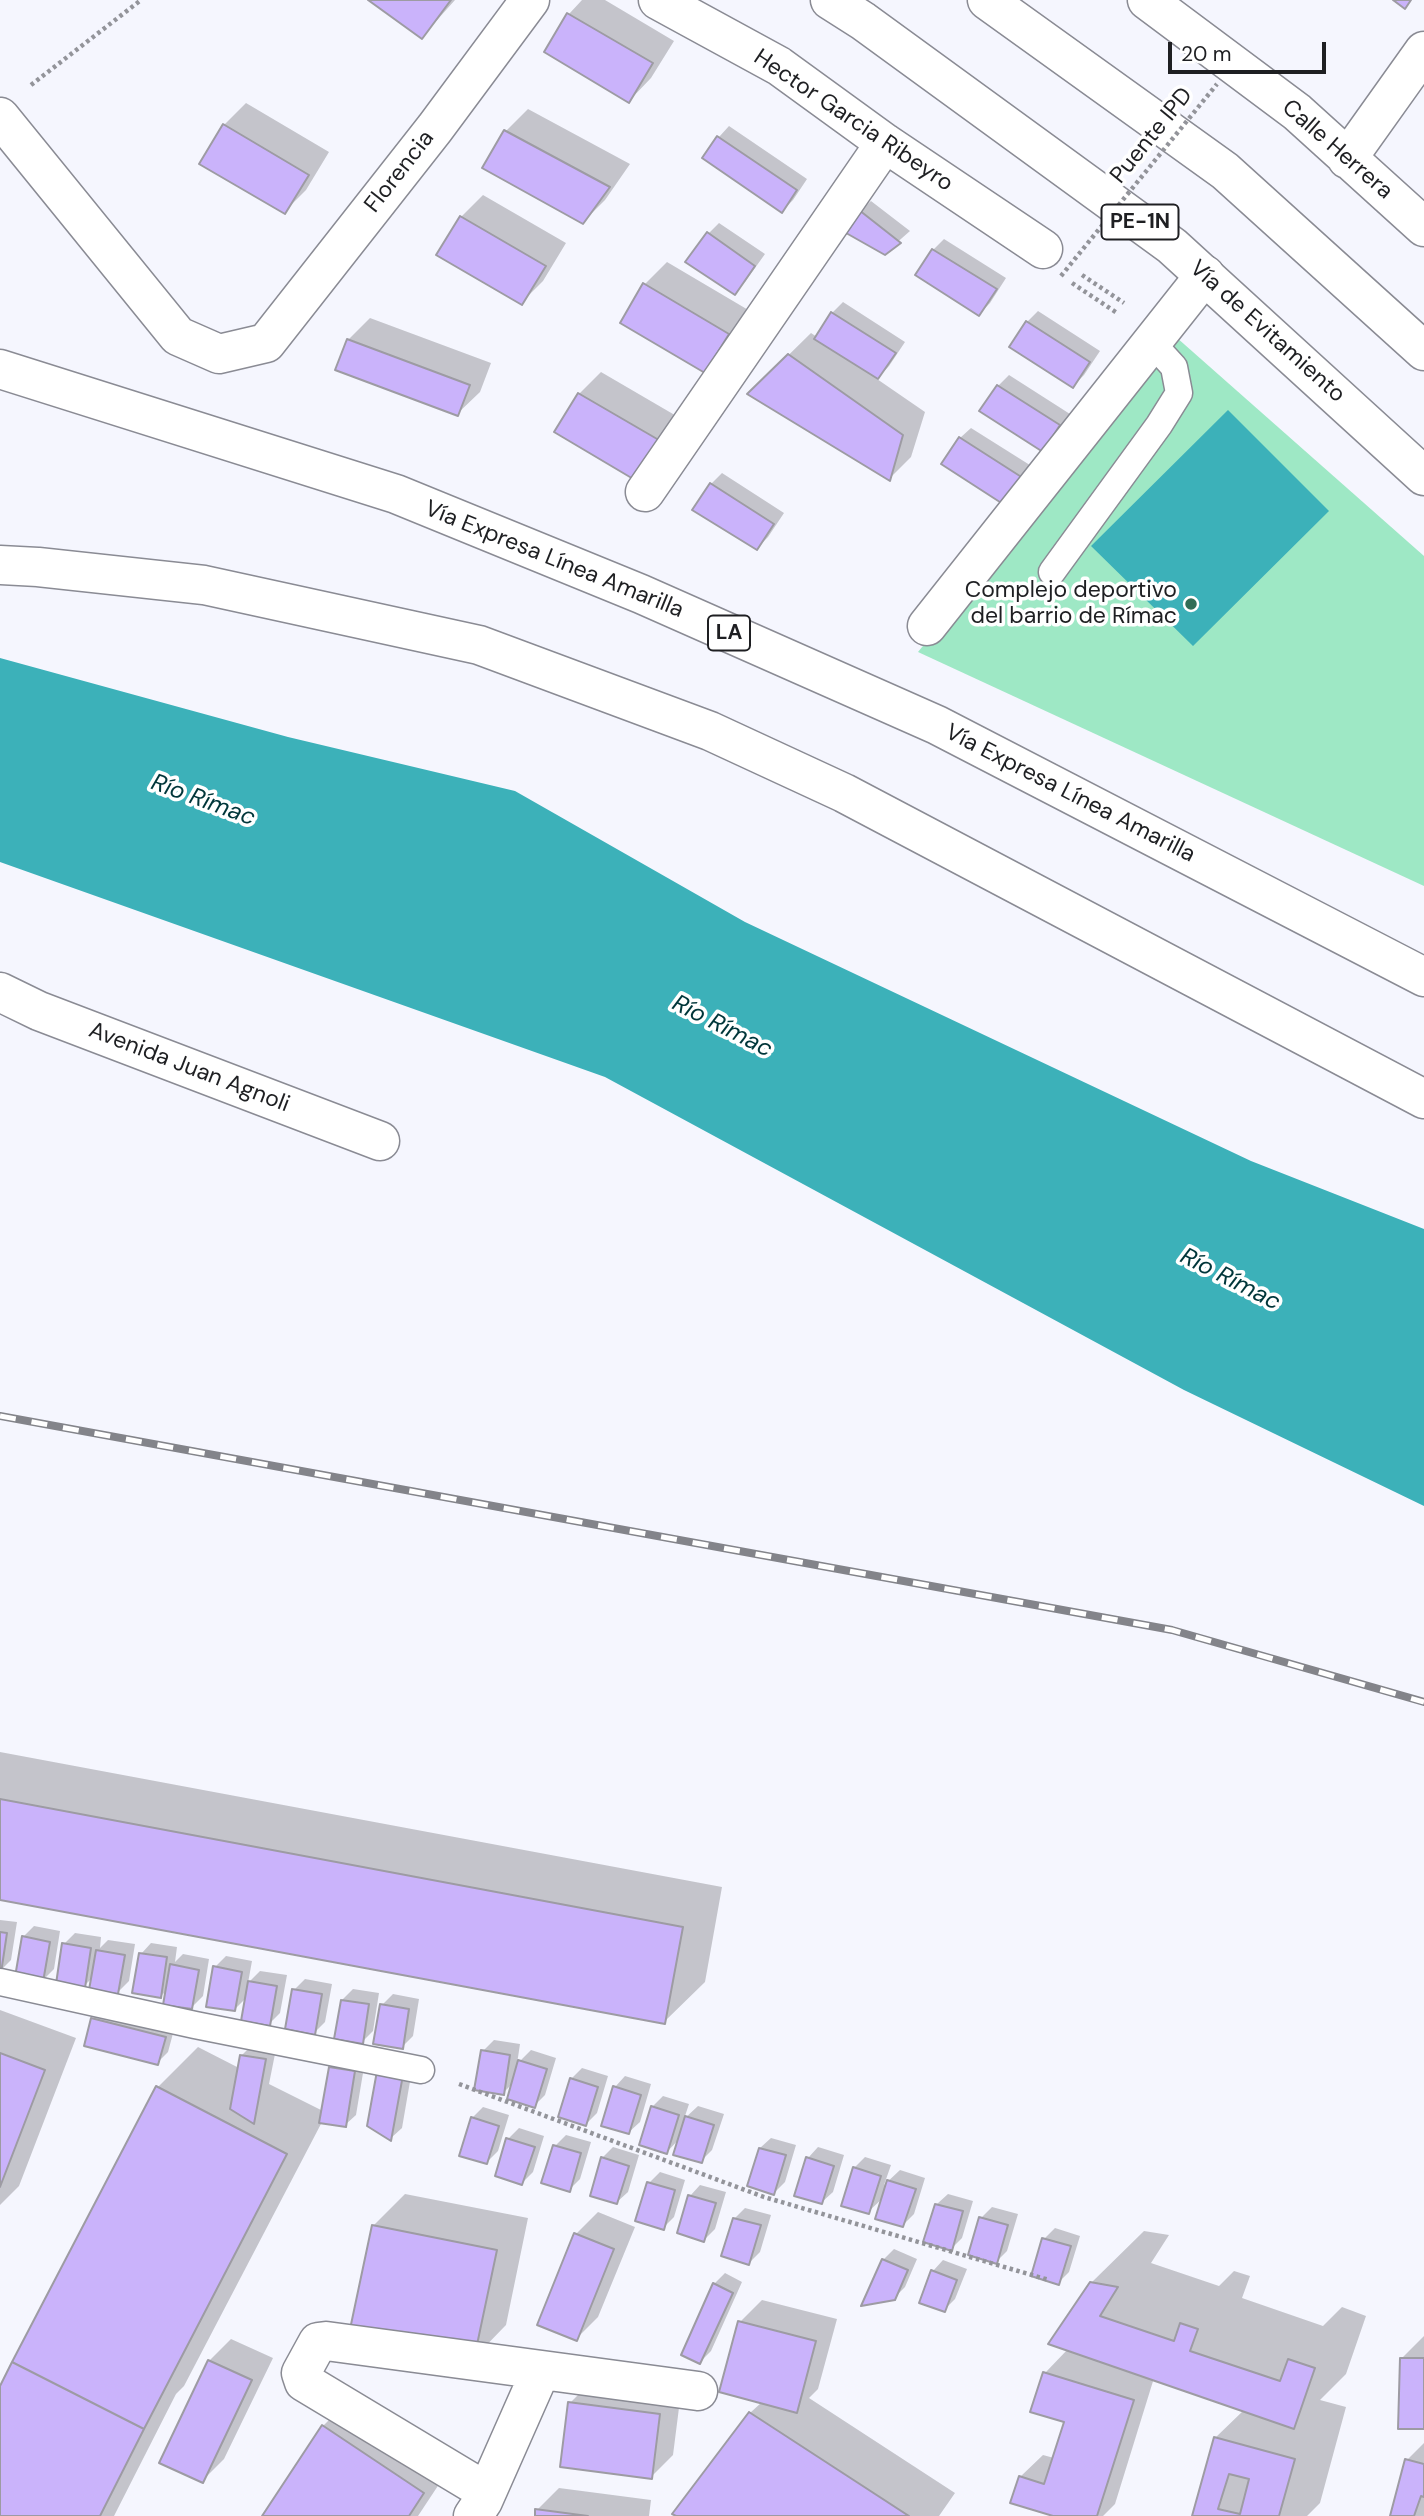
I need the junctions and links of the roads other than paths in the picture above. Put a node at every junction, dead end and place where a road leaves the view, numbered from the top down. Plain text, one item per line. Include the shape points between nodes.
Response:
1 (530, 0) edge
2 (658, 0) edge
3 (830, 0) edge
4 (987, 0) edge
5 (1147, 0) edge
6 (1424, 51) edge
7 (11, 104) edge
8 (885, 143) junction
9 (1347, 159) junction
10 (1424, 227) edge
11 (1052, 263) road end
12 (1205, 275) junction
13 (1152, 343) junction
14 (1424, 351) edge
15 (0, 369) edge
16 (1424, 476) edge
17 (645, 492) dead end
18 (0, 565) edge
19 (1052, 572) dead end
20 (927, 626) dead end
21 (1424, 977) edge
22 (0, 992) edge
23 (1424, 1099) edge
24 (380, 1141) dead end
25 (0, 1982) edge
26 (421, 2070) road end
27 (541, 2370) junction
28 (698, 2391) dead end
29 (480, 2504) edge

1 - 7 main road, Florencia via 267,343 219,354 178,336
2 - 8 main road, Hector Garcia Ribeyro via 779,66
3 - 12 main road, Vía de Evitamiento / PE-1N via 1172,246
4 - 14 main road via 1225,171
5 - 9 main road, Calle Herrera via 1297,111
6 - 9 main road
8 - 11 main road, Hector Garcia Ribeyro
8 - 17 main road
9 - 10 main road, Calle Herrera
12 - 13 main road
12 - 16 main road, Vía de Evitamiento / PE-1N
13 - 19 lane via 1174,367 1179,393
13 - 20 main road
15 - 21 main road, Vía Expresa Línea Amarilla / LA via 396,494 641,594 937,725
18 - 23 main road via 204,585 479,645 710,731 844,793
22 - 24 main road, Avenida Juan Agnoli
25 - 26 lane
27 - 28 main road
27 - 29 main road
27 - 29 main road via 326,2341 318,2342 301,2374 303,2382

